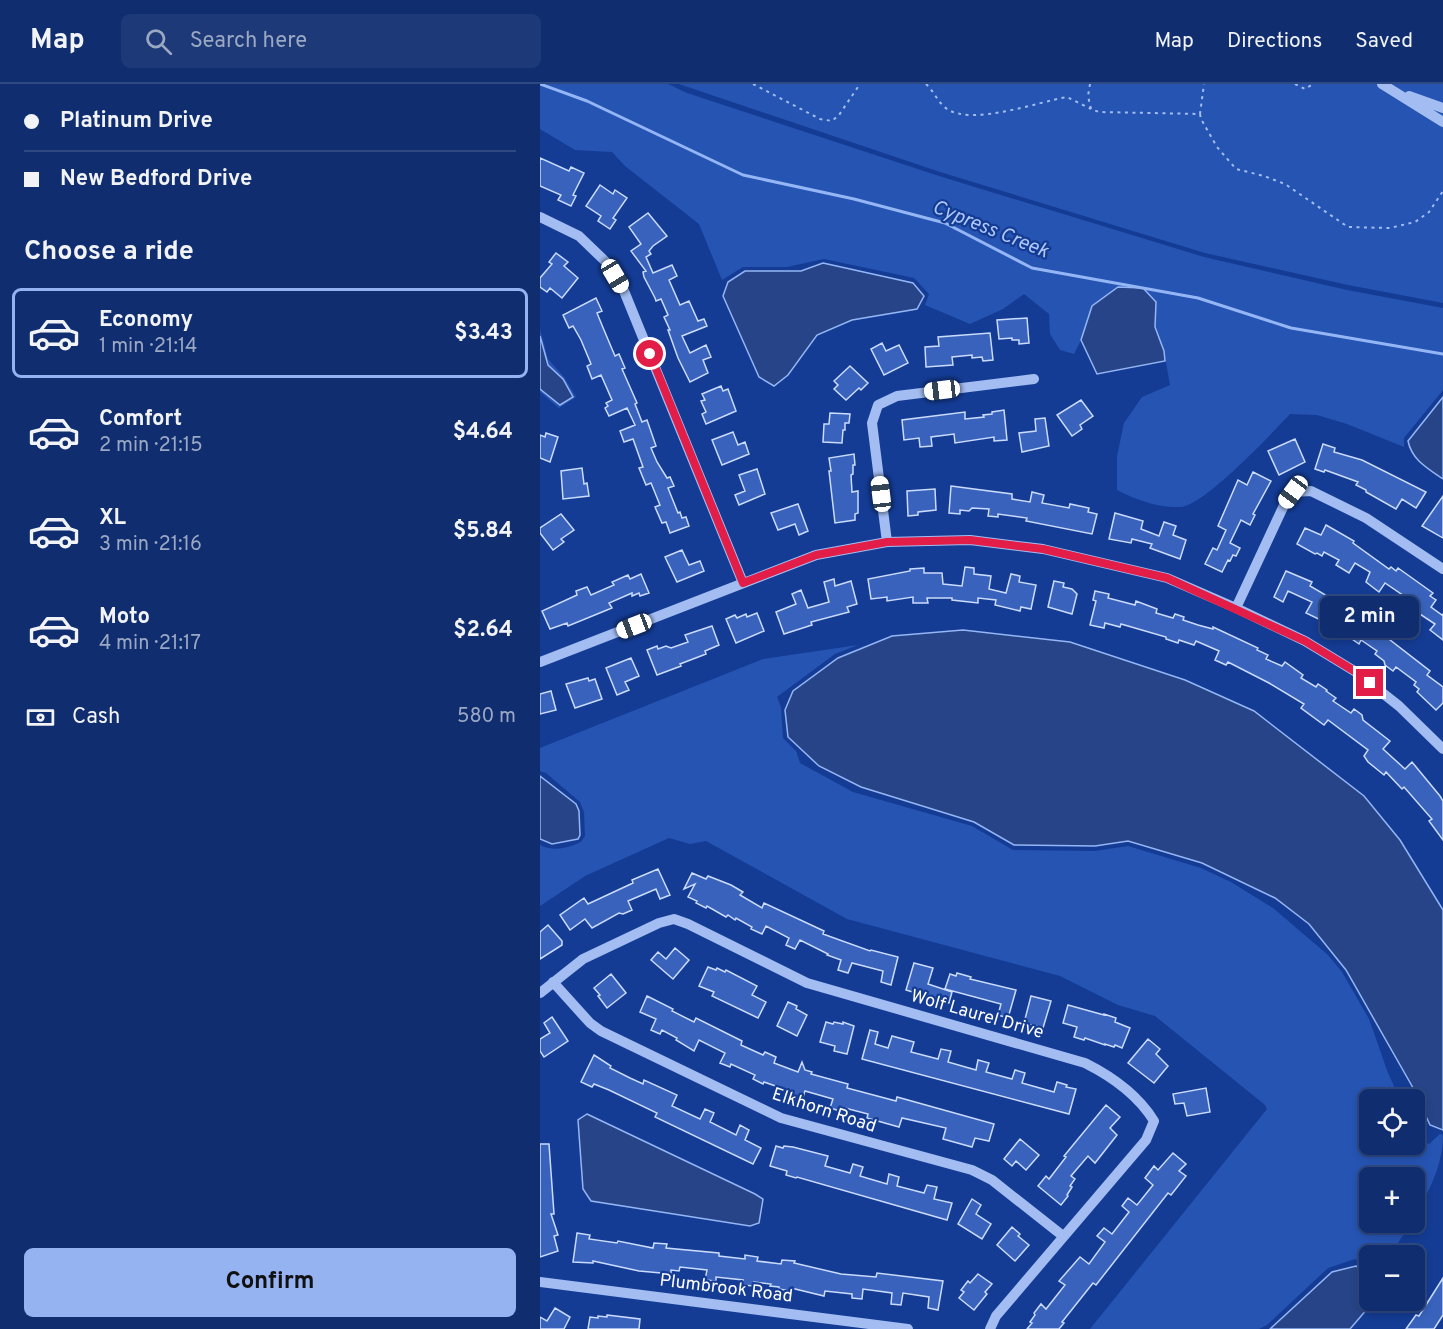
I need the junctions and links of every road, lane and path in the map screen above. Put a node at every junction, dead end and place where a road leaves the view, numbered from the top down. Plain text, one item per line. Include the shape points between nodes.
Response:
1 (753, 84) edge
2 (860, 84) edge
3 (926, 84) edge
4 (1090, 84) edge
5 (1204, 84) edge
6 (1295, 84) edge
7 (1313, 84) edge
8 (1384, 84) edge
9 (1443, 108) edge
10 (1091, 109) junction
11 (1200, 114) junction
12 (1443, 122) edge
13 (1443, 191) edge
14 (540, 217) edge
15 (1034, 379) dead end
16 (887, 542) junction
17 (1443, 569) edge
18 (743, 583) junction
19 (1236, 608) junction
20 (540, 662) edge
21 (1443, 749) edge
22 (553, 982) junction
23 (540, 993) edge
24 (1063, 1236) junction
25 (540, 1282) edge
26 (908, 1329) edge
27 (990, 1329) edge

1 - 2 path via 827,121 836,119
3 - 10 path via 947,109 956,113 994,113 1066,97
4 - 10 path
5 - 11 path
6 - 7 path via 1305,89
8 - 9 street
8 - 12 street
10 - 11 path
11 - 13 path via 1217,147 1236,169 1285,184 1348,227 1390,228 1415,222 1429,212
14 - 18 street via 579,236 606,262 624,291
15 - 16 street via 897,396 878,405 872,423
16 - 18 street via 816,555
16 - 19 street via 970,540 1043,549 1167,578
17 - 19 street via 1366,518 1311,491 1293,492
18 - 20 street
19 - 21 street via 1305,641 1356,672 1399,706
22 - 23 street, Wolf Laurel Drive
22 - 24 street, Elkhorn Road via 601,1031 781,1118 972,1170 992,1180
22 - 24 street, Wolf Laurel Drive via 583,959 674,919 807,982 1085,1064 1110,1075 1146,1108 1154,1121 1146,1140
24 - 27 street, Wolf Laurel Drive via 996,1316
25 - 26 street, Plumbrook Road

